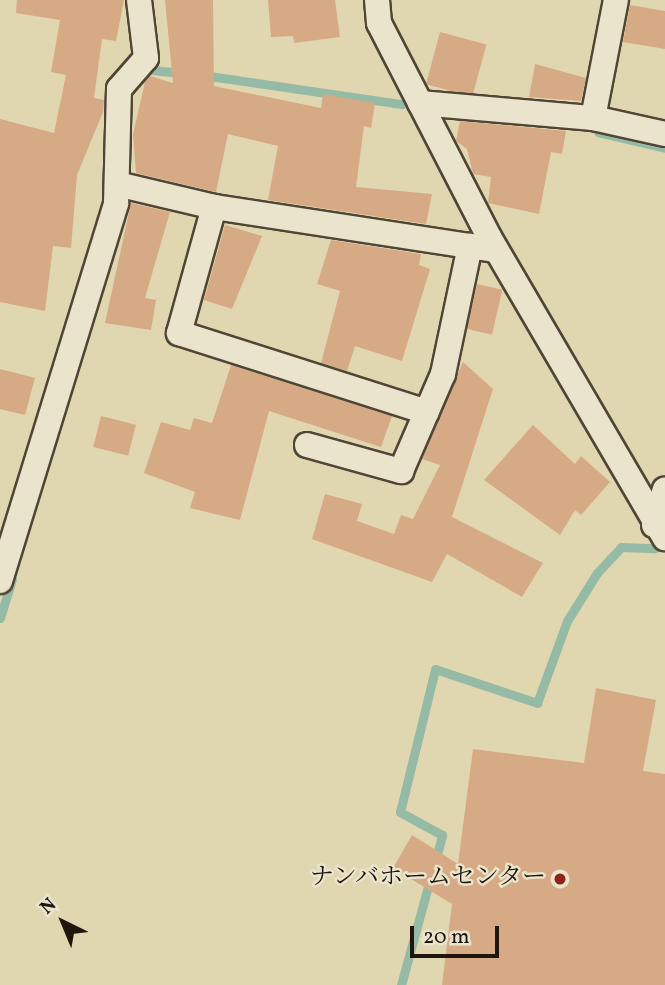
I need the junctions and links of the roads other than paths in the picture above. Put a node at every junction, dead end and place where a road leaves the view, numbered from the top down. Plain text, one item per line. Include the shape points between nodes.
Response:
1 (139, 0) edge
2 (377, 0) edge
3 (616, 0) edge
4 (420, 103) junction
5 (593, 118) junction
6 (665, 134) edge
7 (122, 185) junction
8 (214, 207) junction
9 (470, 246) junction
10 (496, 250) junction
11 (427, 412) junction
12 (307, 445) dead end
13 (665, 490) edge
14 (660, 531) edge
15 (0, 581) edge

1 - 7 street via 141,62 119,89
2 - 4 street via 379,23
3 - 5 street
4 - 5 street
4 - 10 street
5 - 6 street
7 - 8 street
7 - 15 street
8 - 9 street
8 - 11 street via 179,333
9 - 10 street
9 - 11 street via 443,374
10 - 14 street
11 - 12 street via 401,471
13 - 14 street

